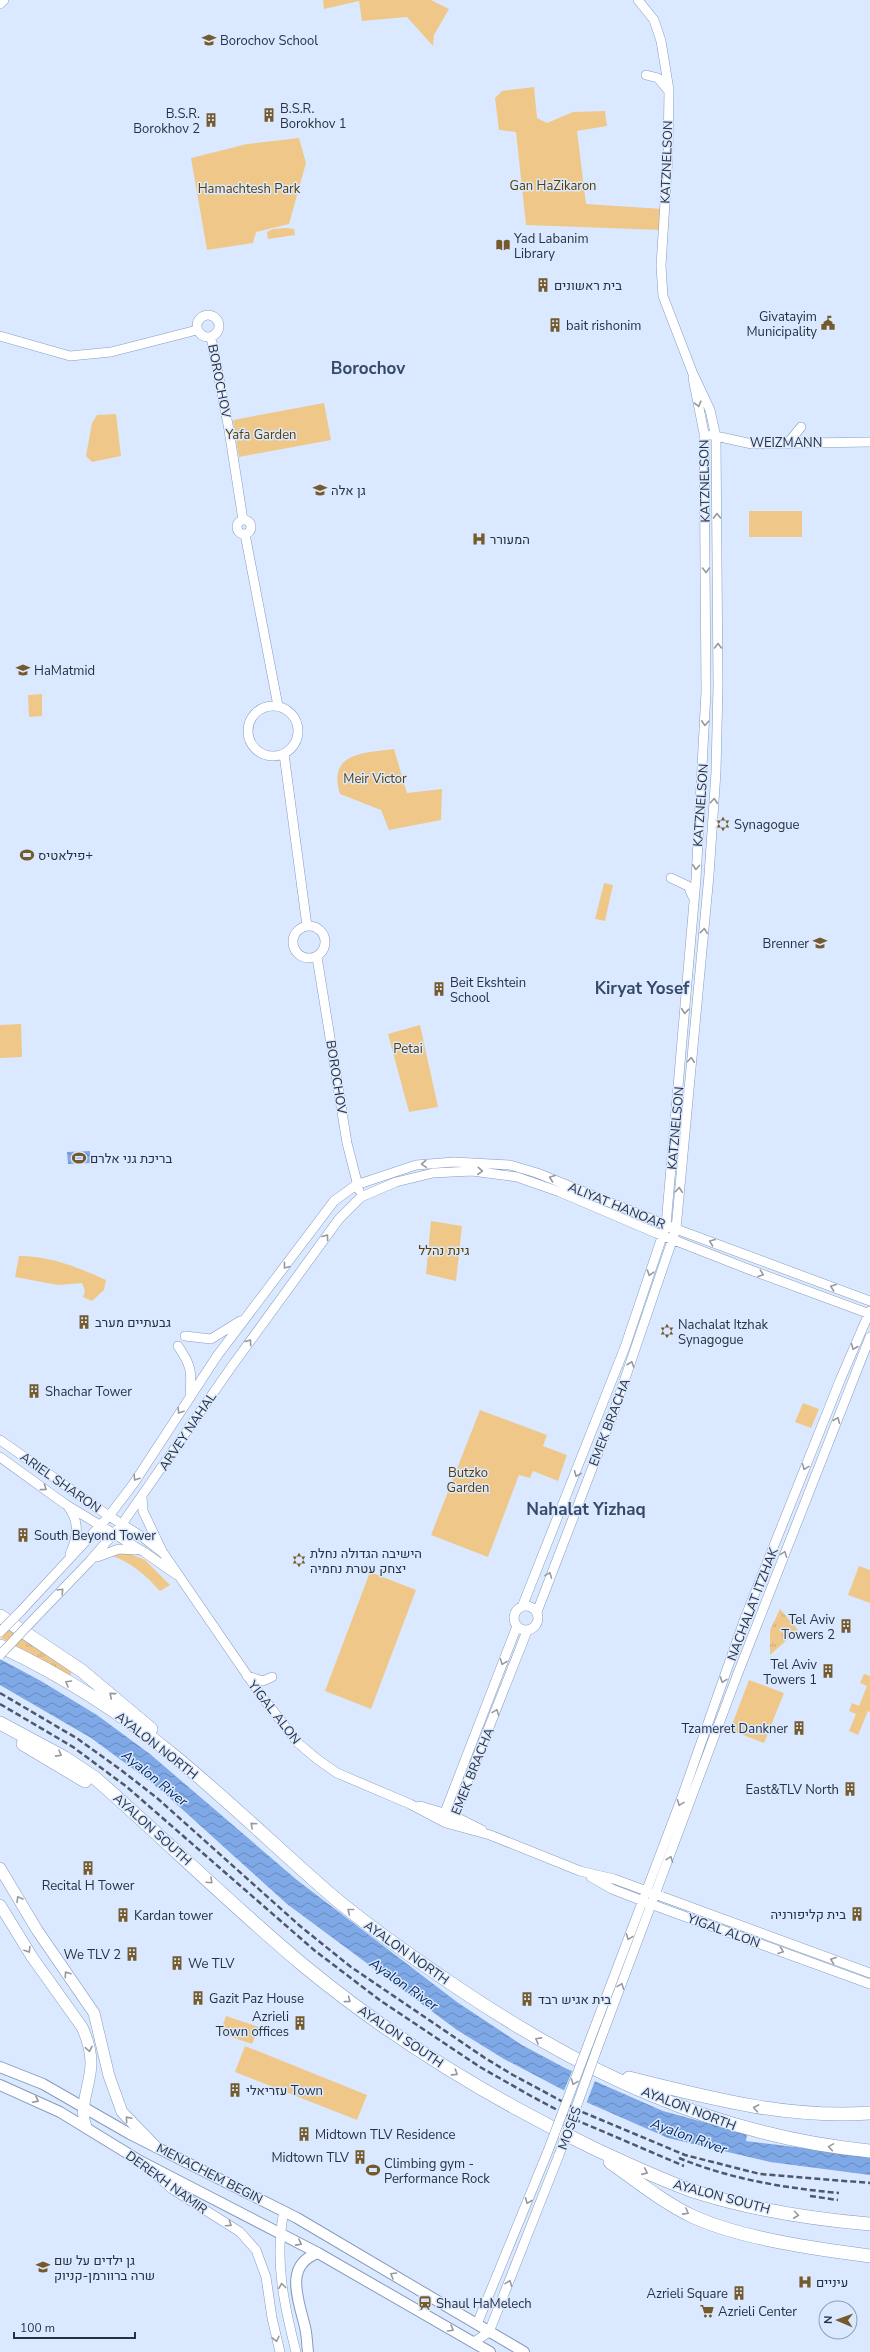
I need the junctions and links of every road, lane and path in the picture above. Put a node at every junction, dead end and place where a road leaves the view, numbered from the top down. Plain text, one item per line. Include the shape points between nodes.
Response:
1 (4, 0) edge
2 (638, 0) edge
3 (0, 4) edge
4 (646, 74) dead end
5 (668, 90) junction
6 (197, 330) junction
7 (0, 336) edge
8 (212, 337) junction
9 (693, 374) junction
10 (801, 427) dead end
11 (704, 433) junction
12 (716, 437) junction
13 (870, 442) edge
14 (788, 443) junction
15 (278, 706) junction
16 (284, 754) junction
17 (671, 878) dead end
18 (694, 902) junction
19 (307, 926) junction
20 (317, 957) junction
21 (356, 1185) junction
22 (361, 1197) junction
23 (666, 1225) junction
24 (676, 1229) junction
25 (663, 1236) junction
26 (672, 1240) junction
27 (870, 1301) edge
28 (869, 1313) edge
29 (248, 1315) junction
30 (185, 1336) dead end
31 (870, 1337) edge
32 (178, 1346) dead end
33 (190, 1395) junction
34 (0, 1440) edge
35 (0, 1456) edge
36 (142, 1497) junction
37 (65, 1504) junction
38 (109, 1516) junction
39 (122, 1524) junction
40 (100, 1526) junction
41 (114, 1534) junction
42 (144, 1552) junction
43 (164, 1554) junction
44 (67, 1560) junction
45 (89, 1562) junction
46 (178, 1576) junction
47 (522, 1607) junction
48 (537, 1612) junction
49 (0, 1616) edge
50 (517, 1626) junction
51 (527, 1630) junction
52 (0, 1632) edge
53 (0, 1646) edge
54 (0, 1655) edge
55 (247, 1676) junction
56 (272, 1678) dead end
57 (0, 1723) edge
58 (0, 1732) edge
59 (212, 1789) junction
60 (410, 1804) junction
61 (445, 1812) junction
62 (454, 1816) junction
63 (446, 1823) junction
64 (150, 1826) junction
65 (490, 1835) junction
66 (0, 1868) edge
67 (656, 1895) junction
68 (644, 1896) junction
69 (652, 1904) junction
70 (0, 1906) edge
71 (870, 1973) edge
72 (870, 1984) edge
73 (0, 2067) edge
74 (598, 2071) junction
75 (0, 2085) edge
76 (83, 2107) junction
77 (870, 2113) edge
78 (86, 2127) junction
79 (584, 2143) junction
80 (156, 2147) junction
81 (870, 2151) edge
82 (140, 2161) junction
83 (284, 2211) junction
84 (870, 2224) edge
85 (280, 2233) junction
86 (318, 2254) junction
87 (870, 2256) edge
88 (477, 2324) junction
89 (489, 2332) junction
90 (474, 2342) junction
91 (280, 2352) edge
92 (296, 2352) edge
93 (308, 2352) edge
94 (490, 2352) edge
95 (524, 2352) edge

1 - 3 street
2 - 5 street, KATZNELSON via 654,20 661,40
4 - 5 street via 658,78
5 - 9 street, KATZNELSON via 661,283 666,305
6 - 7 street via 110,352 70,356
6 - 8 street via 202,336
6 - 8 street via 199,319 206,315 212,316 217,320 219,327
8 - 15 street, BOROCHOV via 243,520 251,526 245,534
9 -> 11 street, KATZNELSON
9 - 12 street, KATZNELSON via 710,410
10 - 14 street
11 - 12 street, WEIZMANN
11 -> 18 street, KATZNELSON via 707,676
12 - 14 street, WEIZMANN via 752,444
24 -> 12 street, KATZNELSON via 709,875 716,772
13 - 14 street, WEIZMANN
15 - 16 street via 290,712 297,725 296,741
15 - 16 street via 270,705 256,712 251,718 247,733 260,753 268,756
16 - 19 street
17 - 18 street via 688,886
18 -> 23 street, KATZNELSON
19 - 20 street via 316,927 324,935 324,947
19 - 20 street via 297,931 293,945 300,956 306,959
20 - 21 street, BOROCHOV
21 - 22 street, BOROCHOV
23 -> 21 street, ALIYAT HANOAR via 537,1173 510,1165 454,1162 416,1165
21 -> 29 street, ARVEY NAHAL via 334,1201
22 -> 25 street, ALIYAT HANOAR via 396,1182 433,1173 486,1172 517,1177 547,1187
36 -> 22 street, ARVEY NAHAL via 293,1281 339,1219
23 - 24 street, ALIYAT HANOAR
23 - 25 street, KATZNELSON
24 - 26 street, EMEK BRACHA
27 -> 24 street, ALIYAT HANOAR
25 - 26 street, ALIYAT HANOAR
25 -> 47 street, EMEK BRACHA via 607,1397
26 -> 28 street, ALIYAT HANOAR
48 -> 26 street, EMEK BRACHA via 616,1407
28 -> 68 street, NACHALAT ITZHAK via 745,1618
29 - 30 street via 211,1339
29 - 33 street, ARVEY NAHAL
67 -> 31 street, NACHALAT ITZHAK via 738,1673
32 - 33 street via 191,1369
33 -> 38 street, ARVEY NAHAL via 134,1483
34 - 38 street, ARIEL SHARON
35 -> 37 street, ARIEL SHARON
36 - 39 street, ARVEY NAHAL
36 - 43 street via 143,1511
37 - 40 street, ARIEL SHARON
37 - 44 street via 74,1517 77,1532
38 - 39 street, ARIEL SHARON
38 - 40 street, ARVEY NAHAL
39 - 41 street, ARVEY NAHAL
39 - 43 street, YIGAL ALON
40 - 41 street, ARIEL SHARON
40 - 44 street, ARVEY NAHAL
41 - 42 street, YIGAL ALON
41 - 45 street, ARVEY NAHAL
42 - 45 street via 119,1549
42 - 46 street, YIGAL ALON
43 - 46 street, YIGAL ALON
44 - 52 street, ARVEY NAHAL, bridge
54 -> 45 street, ARVEY NAHAL, bridge
46 - 55 street, YIGAL ALON
47 - 48 street via 530,1607
47 - 50 street via 515,1614
48 - 51 street via 537,1624
59 -> 49 highway via 160,1737 94,1680 45,1644
50 - 51 street
50 -> 61 street, EMEK BRACHA
62 -> 51 street, EMEK BRACHA
59 -> 53 highway, AYALON NORTH via 159,1744 107,1706 47,1670
55 - 56 street via 258,1680
55 - 60 street, YIGAL ALON via 290,1734 317,1759 337,1773
57 -> 64 highway, AYALON SOUTH via 65,1758 95,1778
58 - 64 highway via 91,1784
74 -> 59 highway, AYALON NORTH via 520,2029 395,1946 329,1893
60 - 61 street, YIGAL ALON
60 - 63 street, YIGAL ALON
61 - 62 street, YIGAL ALON
61 - 63 street, EMEK BRACHA
62 - 63 street, EMEK BRACHA
62 - 65 street, YIGAL ALON
63 - 65 street, YIGAL ALON
64 -> 79 highway, AYALON SOUTH via 298,1960 353,2004 470,2082
65 - 68 street, YIGAL ALON via 580,1871 612,1889
80 -> 66 main road, MENACHEM BEGIN via 122,2112 111,2082 94,2013 37,1930
67 - 68 street, YIGAL ALON
67 - 69 street, NACHALAT ITZHAK
71 -> 67 street, YIGAL ALON
68 - 69 street, YIGAL ALON
68 -> 88 street, MOSES, bridge via 548,2151
69 -> 72 street, YIGAL ALON
89 -> 69 street, MOSES, bridge via 559,2155
70 -> 76 main road via 32,1957 82,2026 91,2062
73 - 76 main road, DEREKH NAMIR via 43,2084
77 -> 74 highway via 833,2114 762,2109
81 -> 74 highway, AYALON NORTH via 805,2142 739,2127 688,2110
75 -> 78 main road, DEREKH NAMIR
76 - 78 main road
76 - 80 main road, DEREKH NAMIR
78 - 82 main road, DEREKH NAMIR
79 -> 84 highway, AYALON SOUTH via 663,2180 692,2190 790,2214
79 -> 87 highway via 659,2197 694,2217 808,2247
80 - 83 main road, MENACHEM BEGIN
82 - 85 main road, MENACHEM BEGIN
82 -> 91 street, DEREKH NAMIR via 172,2189 227,2222 252,2245 261,2259 266,2277
83 - 85 street
88 -> 83 main road, MENACHEM BEGIN
85 -> 86 main road, MENACHEM BEGIN
92 -> 85 street via 284,2297
86 -> 90 main road, MENACHEM BEGIN
86 - 93 main road via 304,2260 297,2276 297,2293 306,2329
88 - 89 main road, MENACHEM BEGIN
89 - 90 street
89 - 95 main road, MENACHEM BEGIN
90 - 94 main road, MENACHEM BEGIN

